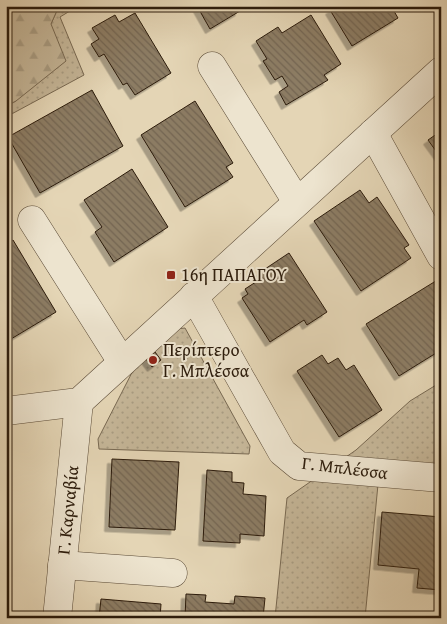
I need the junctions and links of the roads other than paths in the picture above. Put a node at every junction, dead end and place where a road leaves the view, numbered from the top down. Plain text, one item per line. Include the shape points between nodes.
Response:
1 (212, 66) dead end
2 (441, 71) edge
3 (373, 133) junction
4 (297, 202) junction
5 (32, 220) dead end
6 (441, 256) edge
7 (194, 296) junction
8 (122, 362) junction
9 (79, 402) junction
10 (6, 411) edge
11 (441, 478) edge
12 (62, 565) junction
13 (173, 573) dead end
14 (57, 618) edge

1 - 4 street
2 - 3 street
3 - 4 street
3 - 6 street
4 - 7 street
5 - 8 street
7 - 8 street
7 - 11 street, Γ. Μπλέσσα via 282,452 298,466
8 - 9 street
9 - 10 street
9 - 12 street, Γ. Καρναβία
12 - 13 street
12 - 14 street, Γ. Καρναβία

